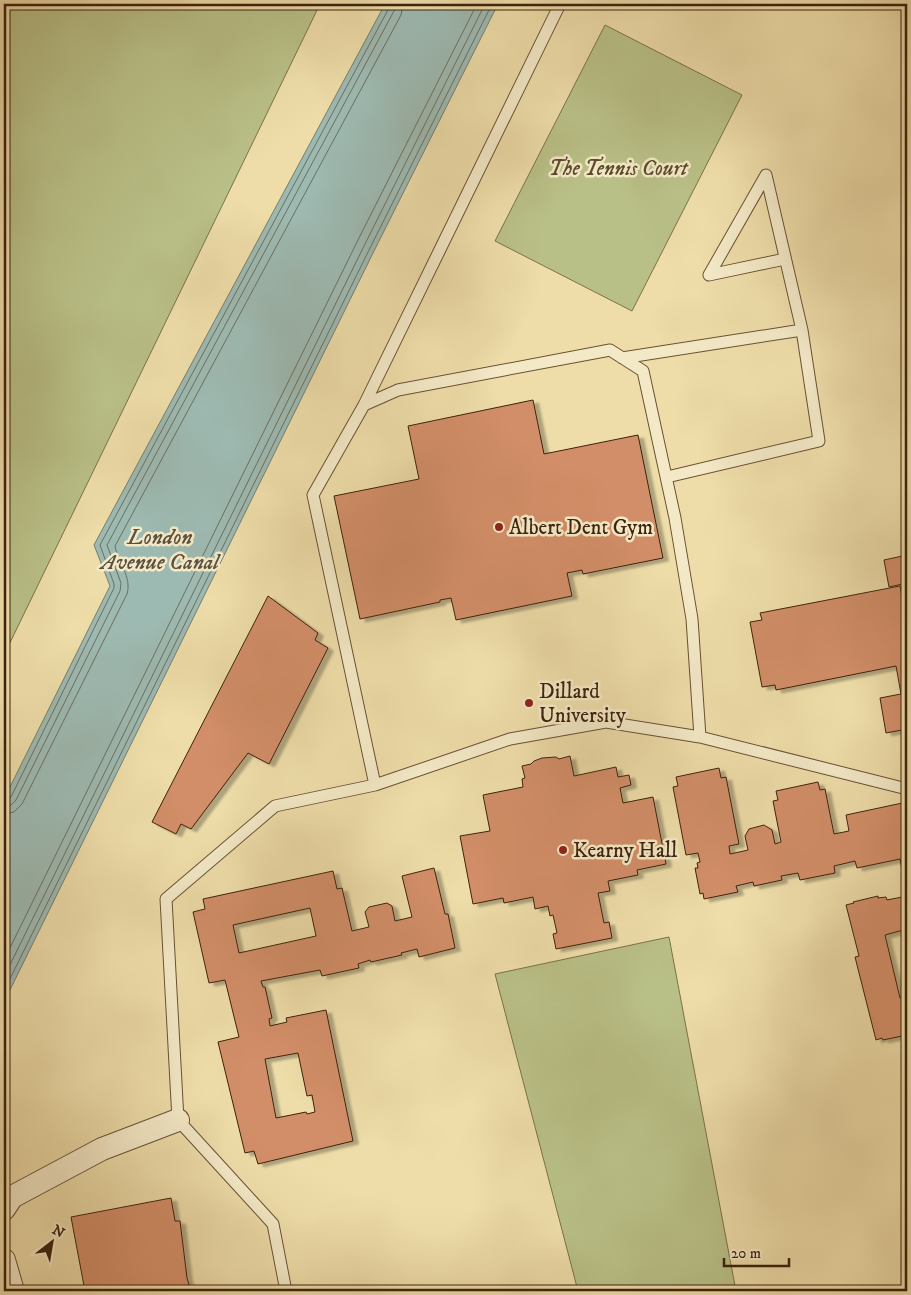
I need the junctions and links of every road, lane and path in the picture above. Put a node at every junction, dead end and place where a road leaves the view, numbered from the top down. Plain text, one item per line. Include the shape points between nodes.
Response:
1 (560, 4) edge
2 (785, 259) junction
3 (802, 330) junction
4 (622, 358) junction
5 (364, 405) junction
6 (667, 477) junction
7 (700, 737) junction
8 (375, 785) junction
9 (907, 789) edge
10 (178, 1120) junction
11 (4, 1209) edge
12 (4, 1260) edge
13 (13, 1291) edge
14 (286, 1291) edge

1 - 5 lane
2 - 2 lane via 778,231 766,175 709,275
2 - 3 lane
3 - 4 lane
3 - 6 lane via 819,441
4 - 5 lane via 610,350 398,390
4 - 6 lane via 643,371
5 - 8 lane via 313,495
6 - 7 lane via 692,619
7 - 8 lane via 606,722 510,739
7 - 9 lane
8 - 10 lane via 275,806 166,899
10 - 11 street via 102,1149 12,1197
10 - 14 lane via 273,1224
12 - 13 street

